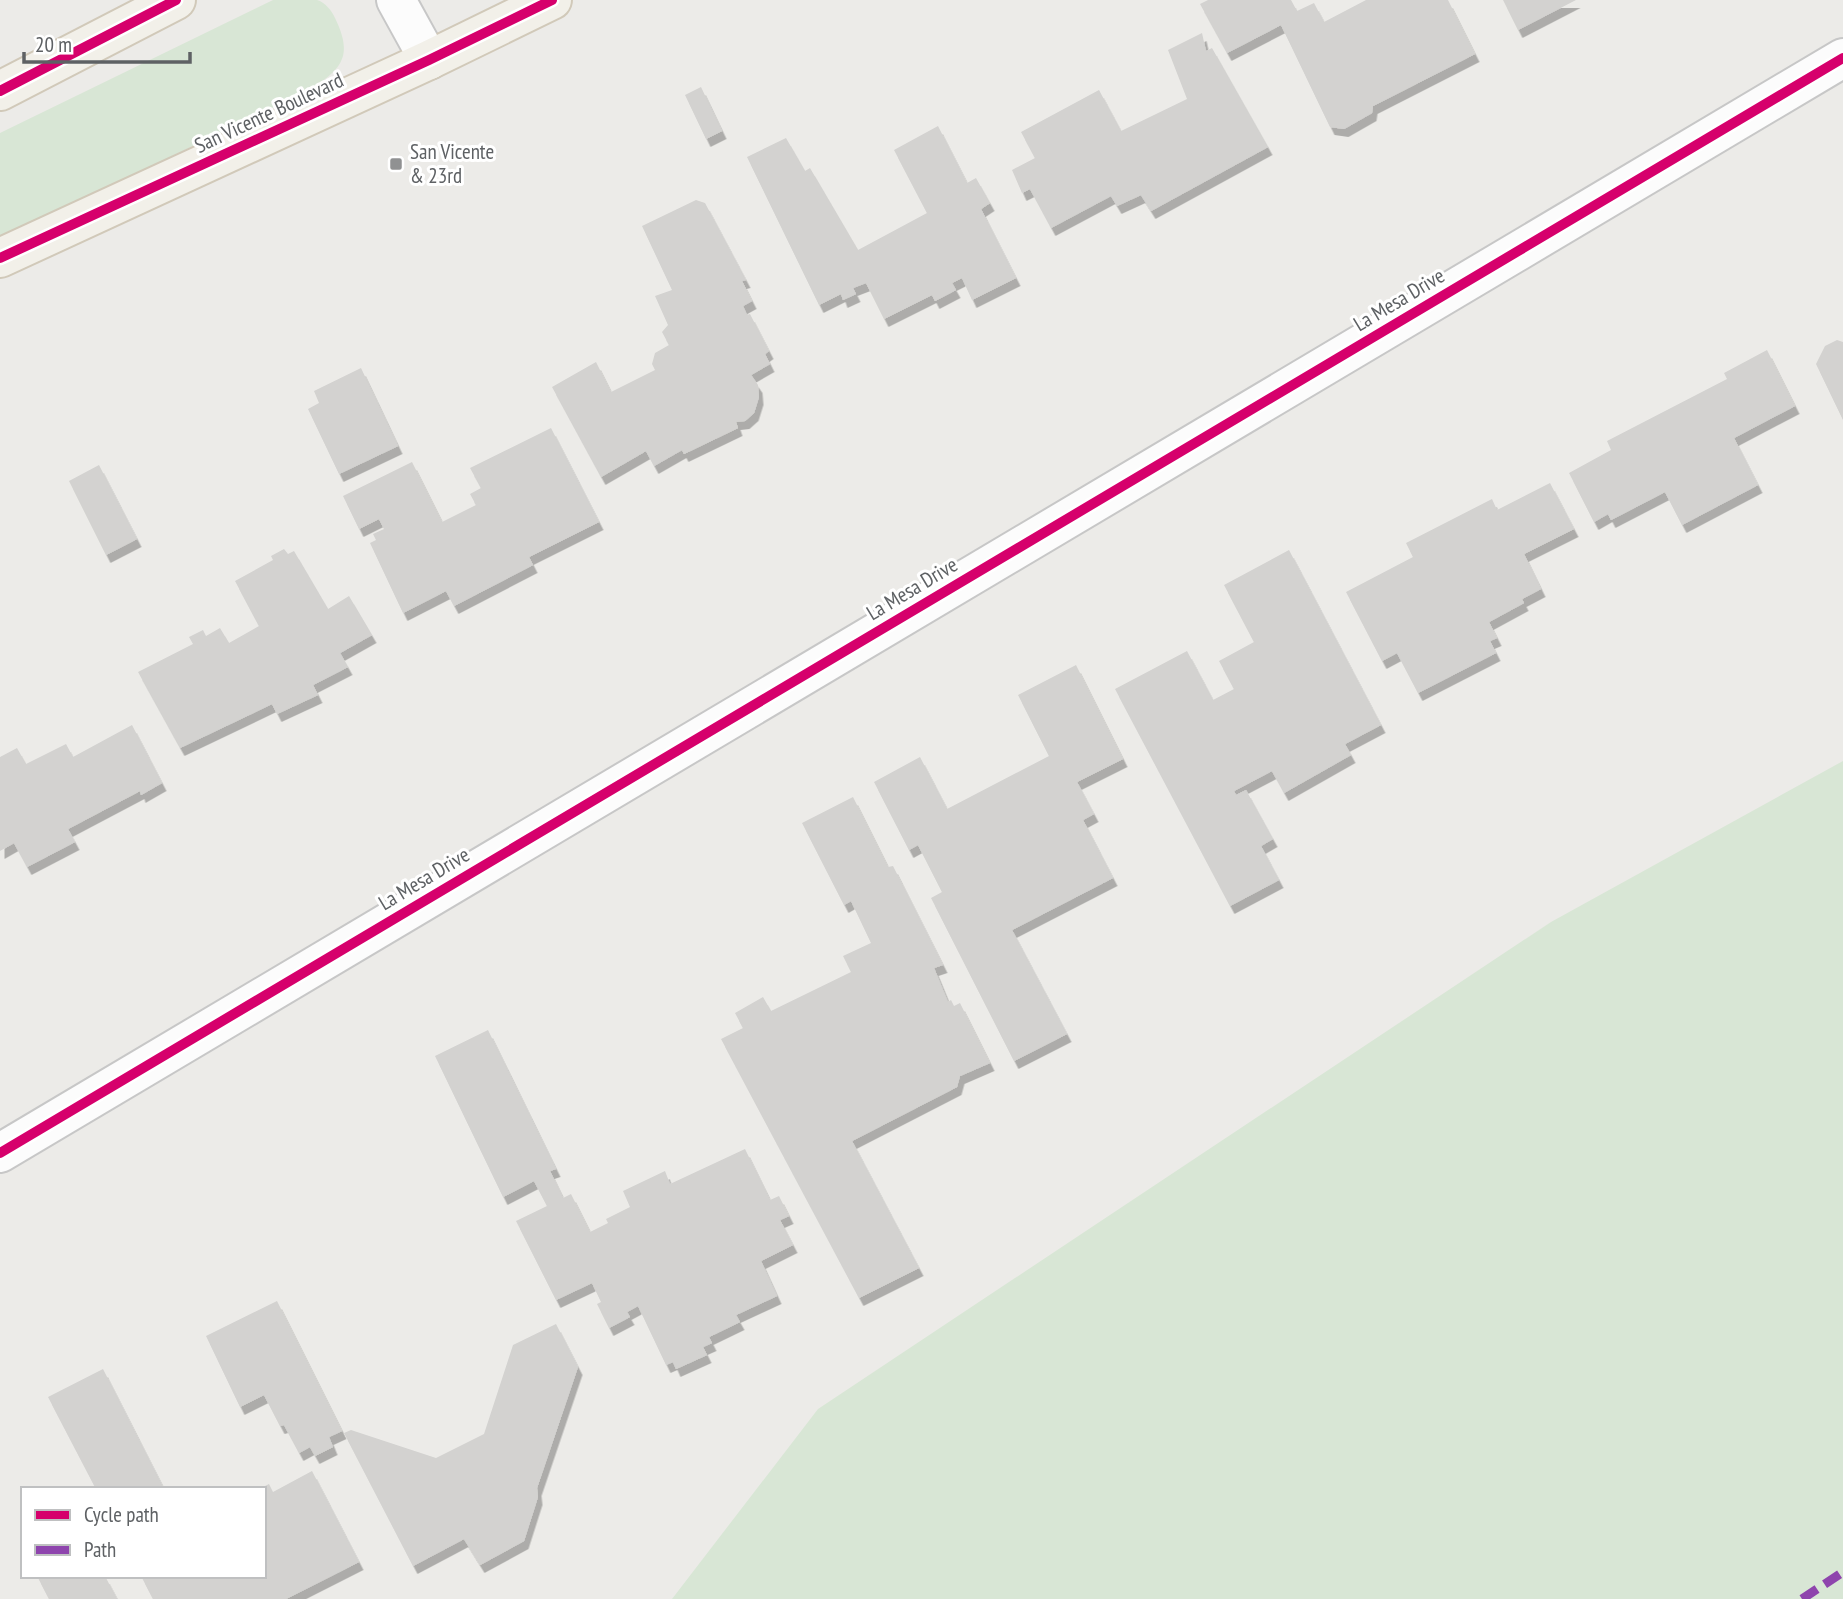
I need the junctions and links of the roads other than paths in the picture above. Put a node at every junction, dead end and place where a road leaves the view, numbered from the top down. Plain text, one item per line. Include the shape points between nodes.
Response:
1 (176, 0) edge
2 (396, 0) edge
3 (552, 0) edge
4 (1843, 58) edge
5 (429, 61) junction
6 (0, 91) edge
7 (0, 258) edge
8 (0, 1153) edge

1 - 6 main road
2 - 5 street
3 - 5 main road, San Vicente Boulevard
4 - 8 street, La Mesa Drive
5 - 7 main road, San Vicente Boulevard

